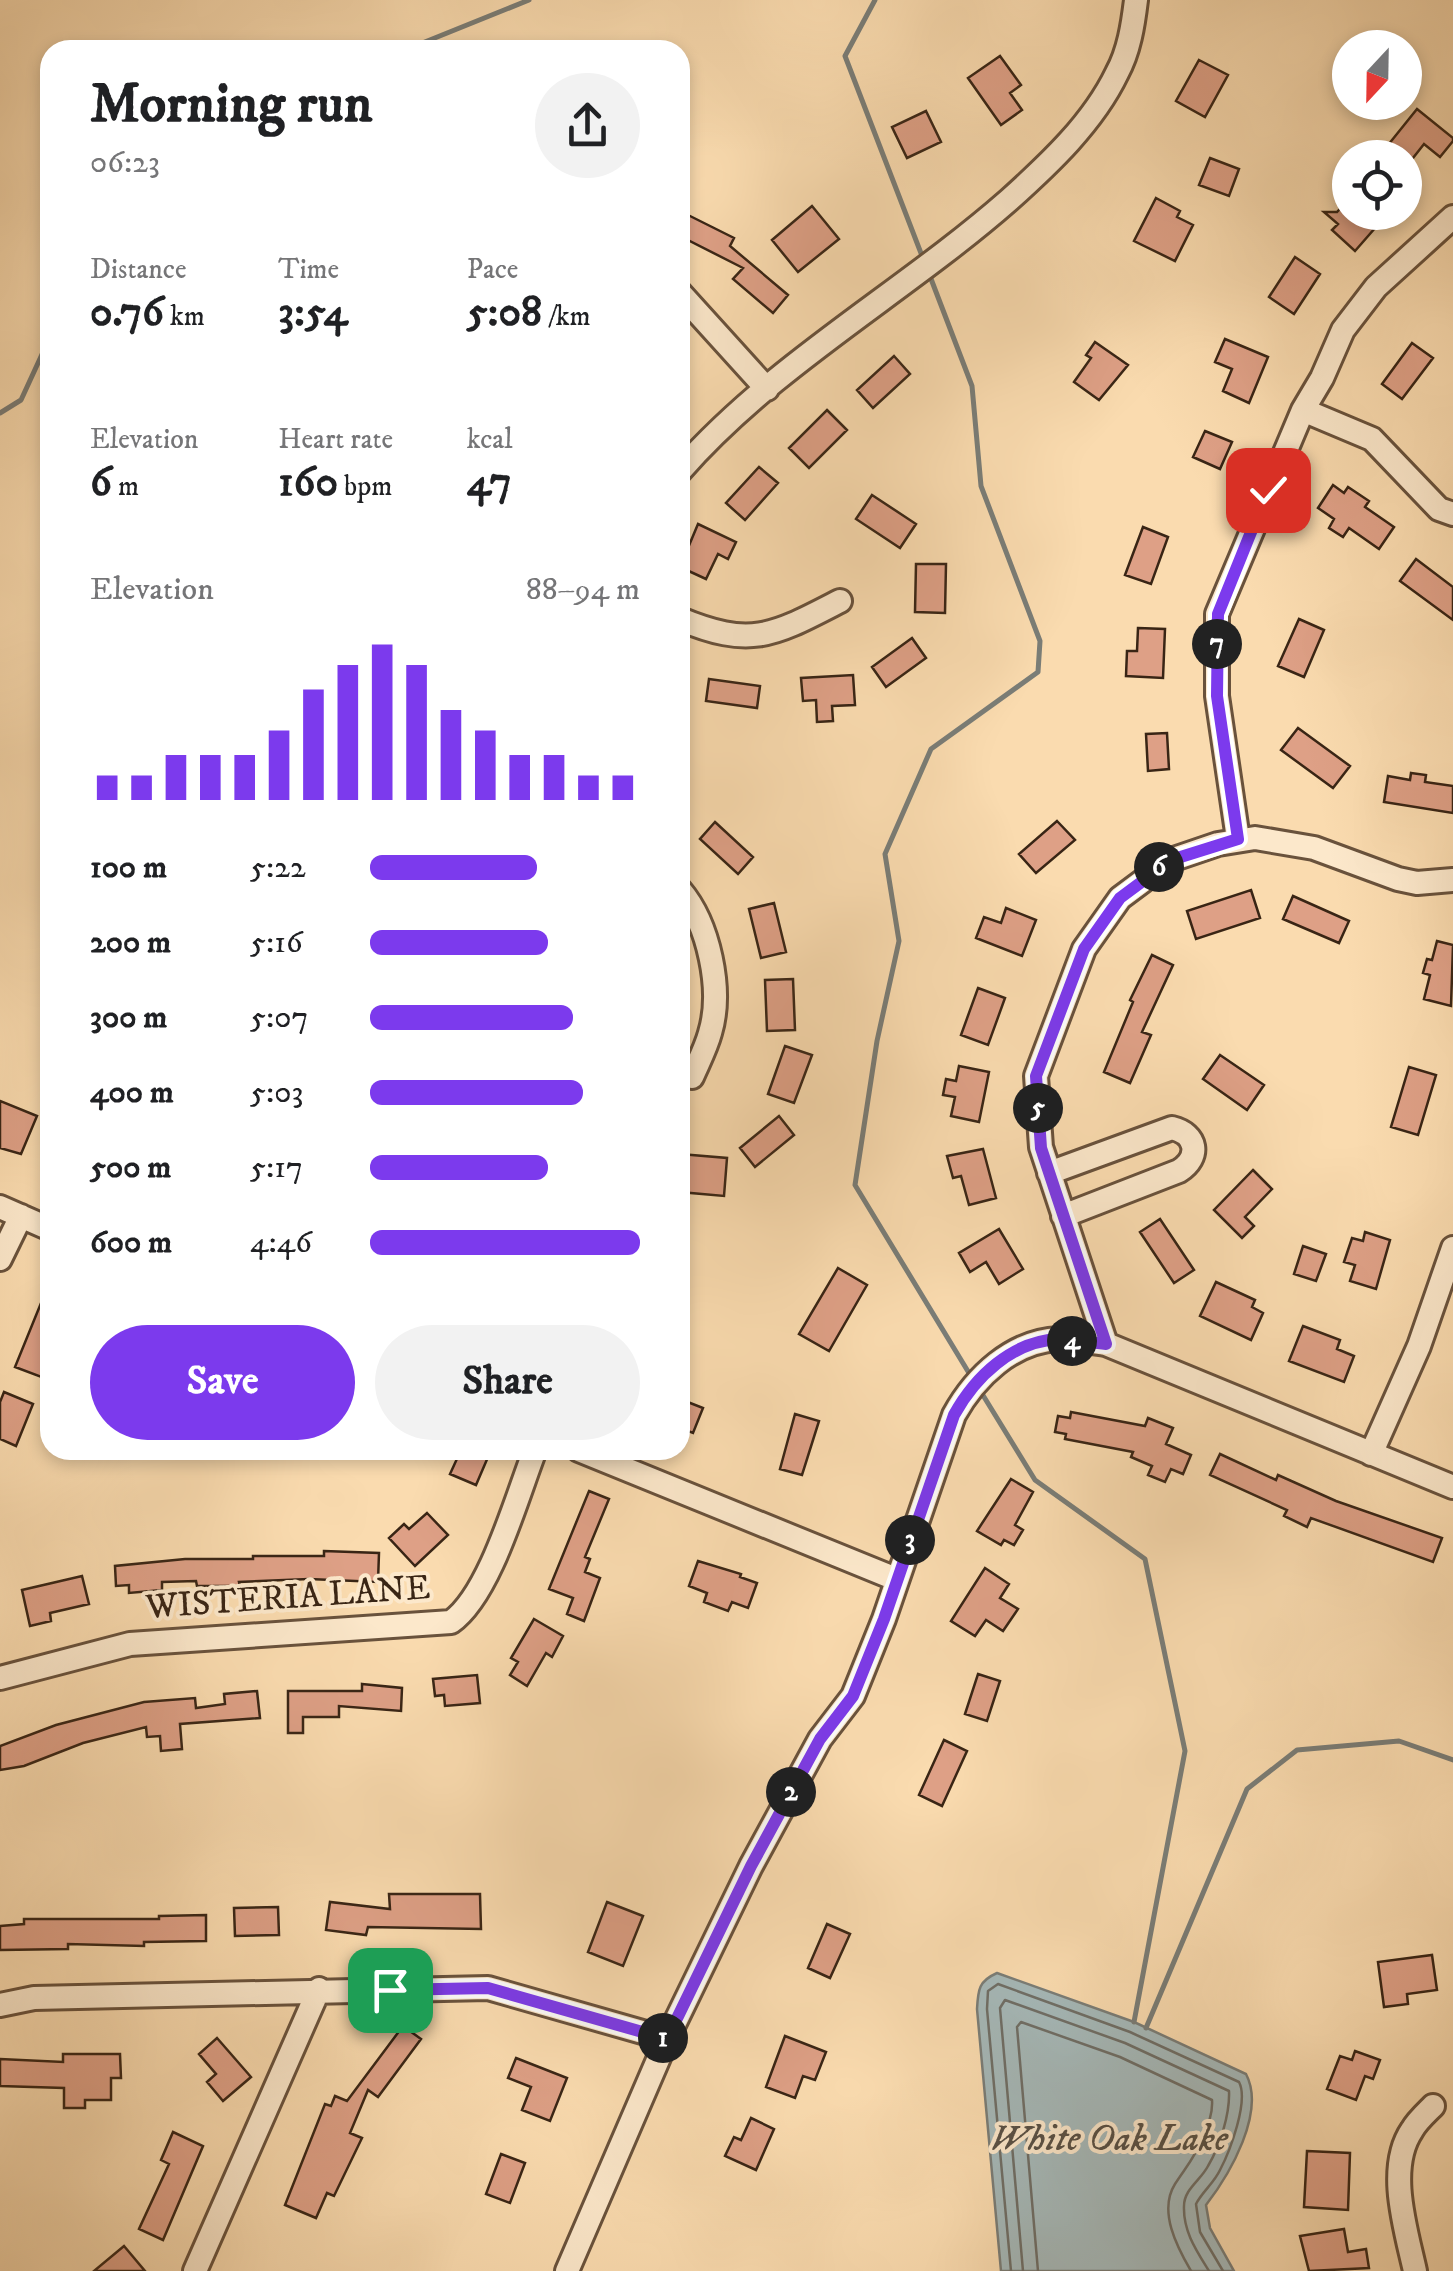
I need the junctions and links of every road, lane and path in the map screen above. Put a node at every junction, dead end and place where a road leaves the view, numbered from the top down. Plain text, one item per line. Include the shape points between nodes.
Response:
1 (1136, 0) edge
2 (1453, 216) edge
3 (690, 304) edge
4 (767, 388) junction
5 (1303, 410) junction
6 (690, 461) edge
7 (1453, 514) edge
8 (840, 601) dead end
9 (690, 623) edge
10 (1238, 839) junction
11 (1453, 880) edge
12 (690, 908) edge
13 (692, 1077) dead end
14 (1049, 1173) junction
15 (10, 1212) edge
16 (1063, 1216) junction
17 (40, 1224) edge
18 (1453, 1248) edge
19 (0, 1260) edge
20 (1106, 1344) junction
21 (1372, 1454) junction
22 (531, 1460) edge
23 (604, 1460) edge
24 (1453, 1487) edge
25 (896, 1579) junction
26 (0, 1678) edge
27 (319, 1990) junction
28 (0, 2005) edge
29 (667, 2039) junction
30 (1433, 2106) dead end
31 (195, 2271) edge
32 (567, 2271) edge
33 (1415, 2271) edge

1 - 4 street via 1124,58 1091,114 1033,178
2 - 5 street via 1376,287 1343,330
3 - 4 street
4 - 6 street
5 - 7 street via 1372,439 1439,509
5 - 10 street via 1218,614 1217,696
8 - 9 street via 762,635 728,636
10 - 11 street via 1314,848 1416,883
10 - 14 street via 1148,874 1120,898 1084,949 1036,1076
12 - 13 street via 704,932 712,976 712,1030
14 - 16 street
14 - 16 street via 1172,1128 1193,1140 1190,1164 1179,1171
15 - 17 street
15 - 19 street
16 - 20 street
18 - 21 street
20 - 21 street
20 - 25 street via 1040,1342 980,1378 954,1415
21 - 24 street
22 - 26 street, WISTERIA LANE via 484,1582 452,1622 130,1644
23 - 25 street
25 - 29 street via 853,1696 820,1739 768,1834
27 - 28 street via 34,1998
27 - 29 street via 488,1988
27 - 31 street
29 - 32 street
30 - 33 street via 1404,2148 1402,2199

